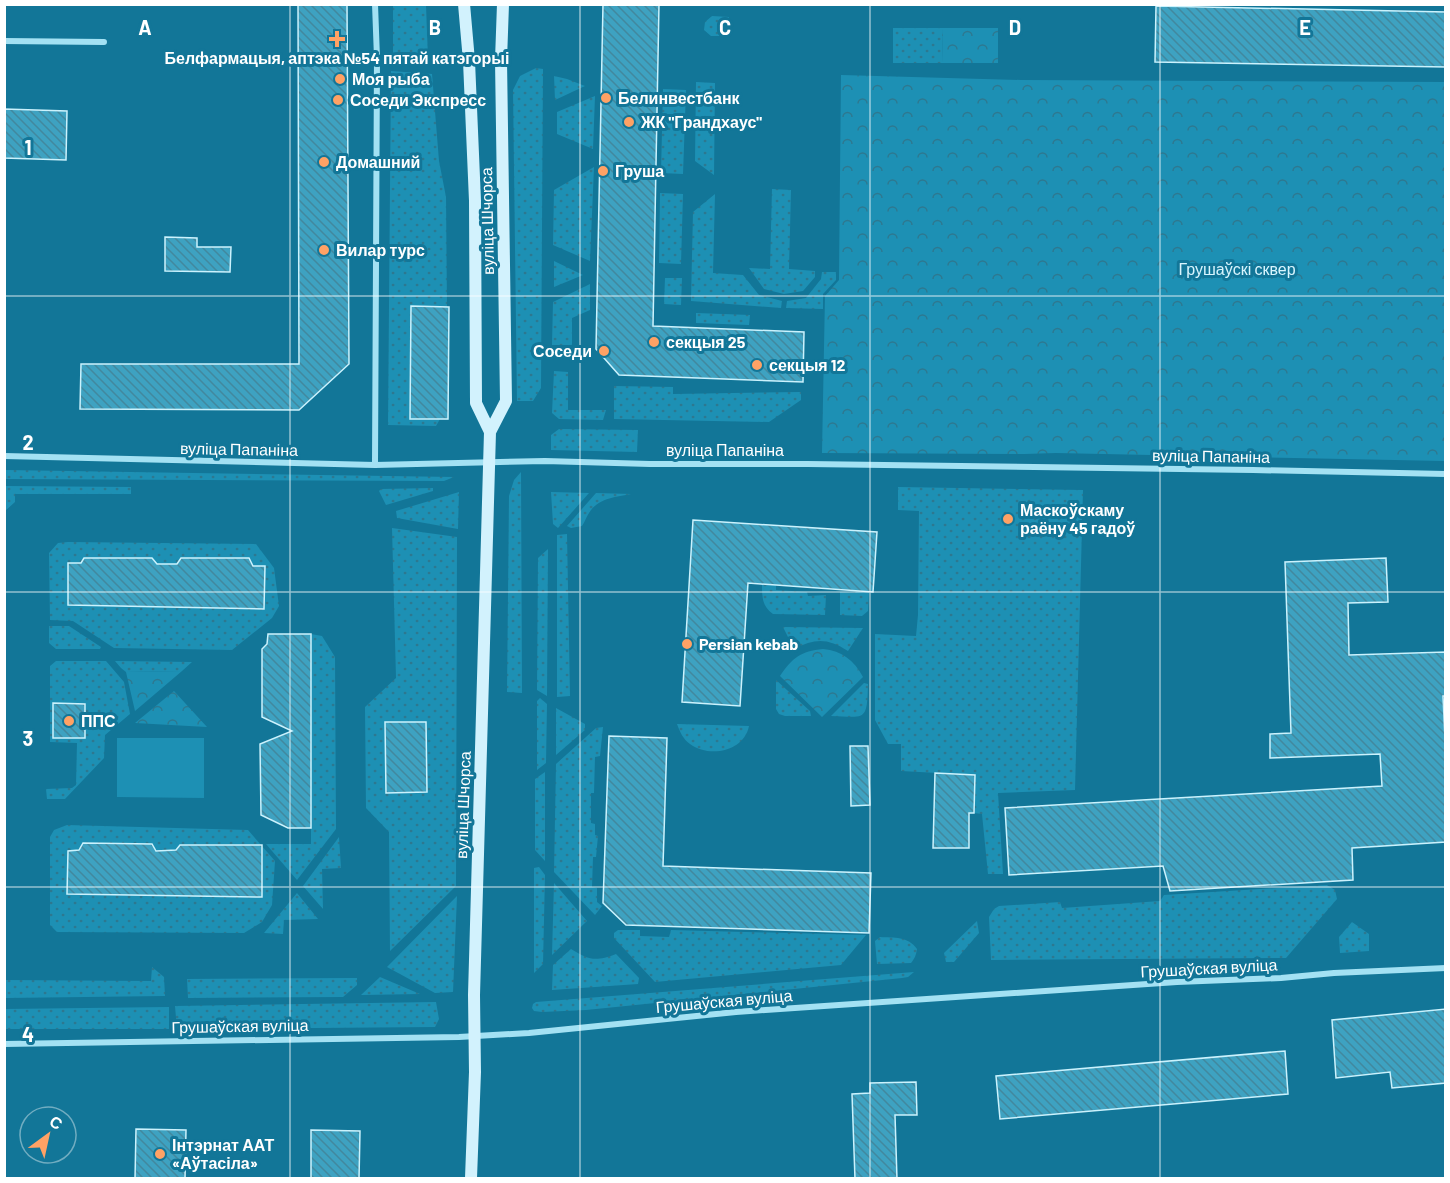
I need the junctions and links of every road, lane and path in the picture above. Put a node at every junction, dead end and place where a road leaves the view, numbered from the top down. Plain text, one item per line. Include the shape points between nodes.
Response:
1 (375, 4) edge
2 (464, 4) edge
3 (503, 4) edge
4 (4, 41) edge
5 (104, 42) dead end
6 (490, 432) junction
7 (4, 456) edge
8 (489, 462) junction
9 (375, 465) junction
10 (1446, 474) edge
11 (1446, 968) edge
12 (475, 1035) junction
13 (4, 1044) edge
14 (471, 1179) edge

1 - 9 street
2 - 6 main road, вуліца Шчорса via 475,201 476,403
3 - 6 main road, вуліца Шчорса via 506,401
4 - 5 street
6 - 8 main road, вуліца Шчорса
7 - 9 street, вуліца Папаніна
8 - 9 street, вуліца Папаніна
8 - 10 street, вуліца Папаніна
8 - 12 main road, вуліца Шчорса
11 - 12 street, Грушаўская вуліца via 736,1012
12 - 13 street, Грушаўская вуліца
12 - 14 main road, вуліца Шчорса

